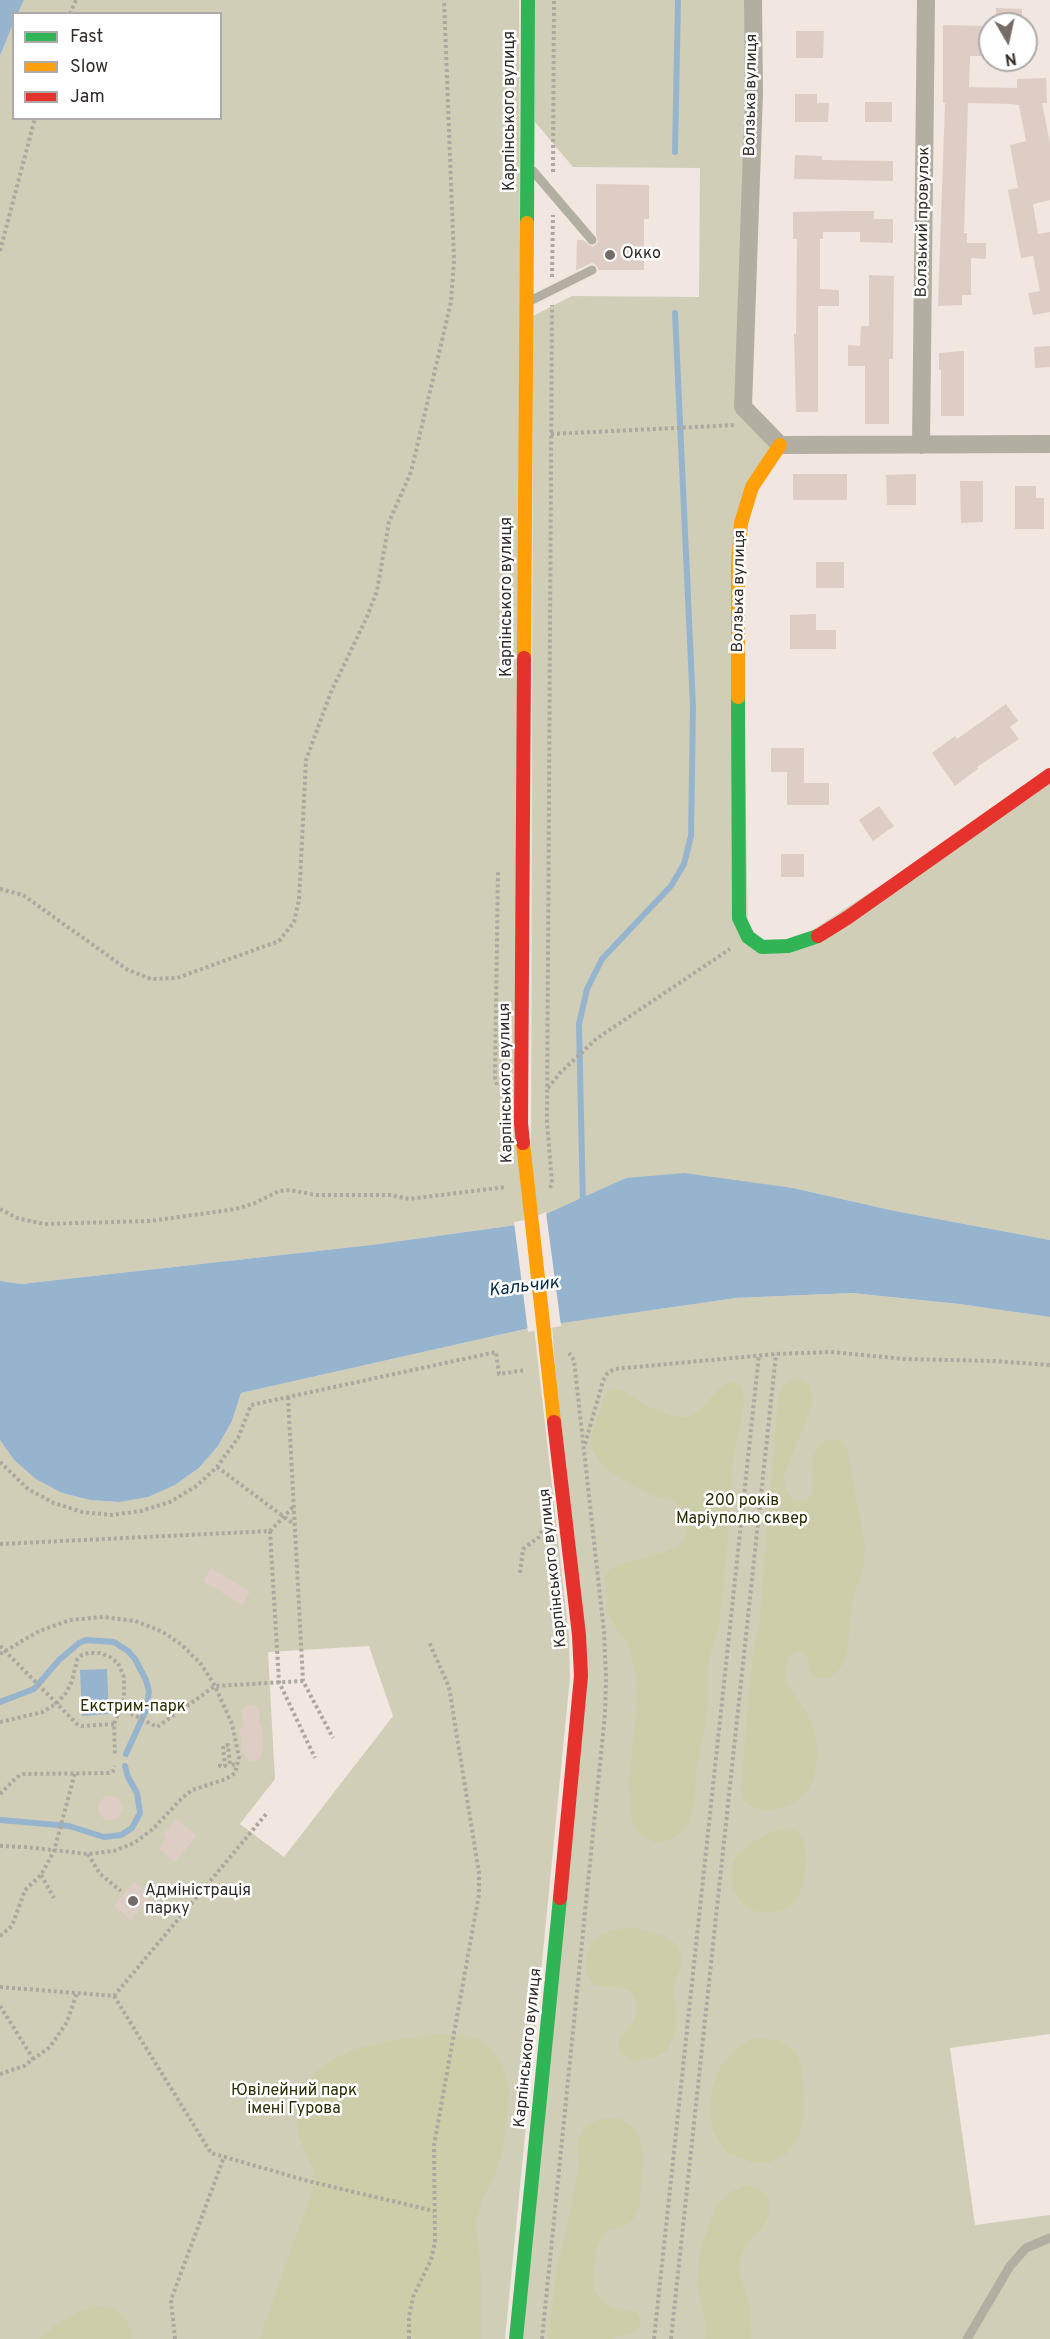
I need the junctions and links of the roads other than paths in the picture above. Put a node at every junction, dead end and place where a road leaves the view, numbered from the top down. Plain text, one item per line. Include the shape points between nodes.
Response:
1 (528, 0) edge
2 (753, 0) edge
3 (926, 0) edge
4 (527, 164) junction
5 (592, 240) dead end
6 (592, 270) dead end
7 (526, 303) junction
8 (1050, 444) edge
9 (780, 445) junction
10 (921, 445) junction
11 (1050, 775) edge
12 (1050, 2238) edge
13 (516, 2339) edge
14 (967, 2339) edge

1 - 4 street, Карпінського вулиця
2 - 9 street, Волзька вулиця via 754,93 743,407
3 - 10 street, Волзький провулок
4 - 5 lane
4 - 7 street, Карпінського вулиця
6 - 7 lane
7 - 13 street, Карпінського вулиця via 521,1123 581,1676
8 - 10 street
9 - 10 street
9 - 11 street, Волзька вулиця via 752,487 741,524 738,566 739,918 748,937 762,947 788,946 816,936 848,918
12 - 14 lane via 1026,2248 1010,2266

